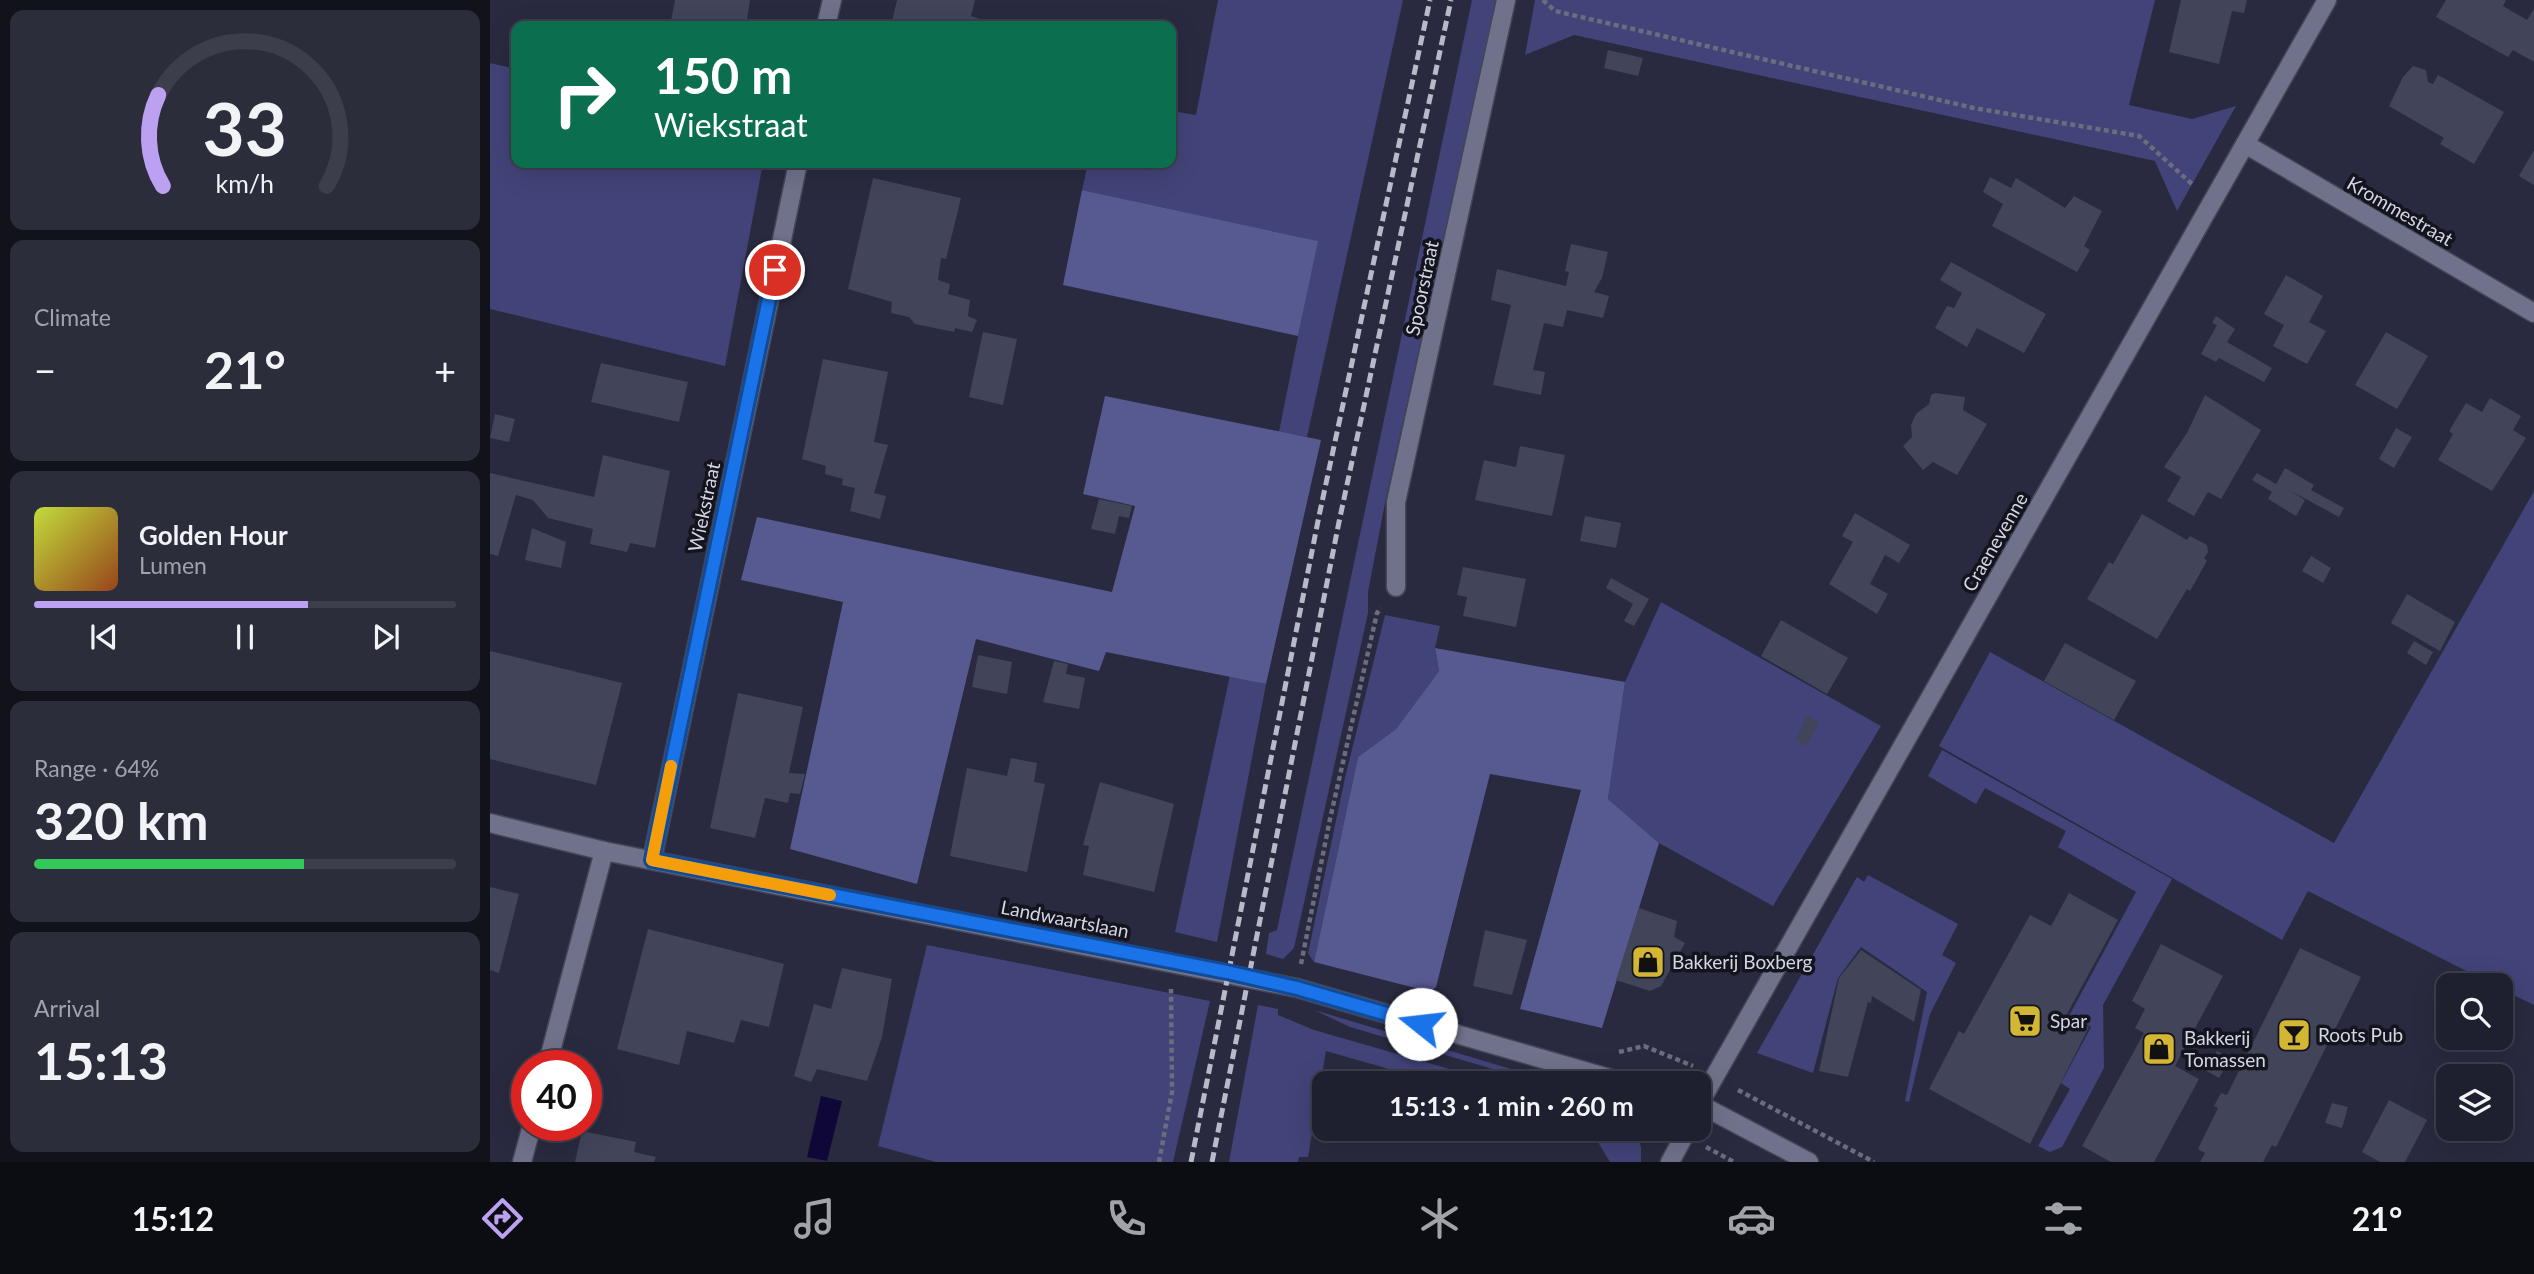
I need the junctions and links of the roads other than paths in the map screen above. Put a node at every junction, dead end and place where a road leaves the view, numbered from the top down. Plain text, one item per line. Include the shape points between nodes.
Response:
1 (832, 0) edge
2 (1506, 0) edge
3 (2327, 0) edge
4 (827, 21) edge
5 (2245, 144) junction
6 (797, 168) edge
7 (2534, 313) edge
8 (1396, 587) dead end
9 (490, 822) edge
10 (604, 851) junction
11 (652, 860) junction
12 (551, 1050) edge
13 (1584, 1071) edge
14 (1711, 1082) edge
15 (1711, 1110) edge
16 (527, 1141) edge
17 (1681, 1141) edge
18 (522, 1162) edge
19 (1670, 1162) edge
20 (1809, 1162) edge

1 - 4 street
2 - 8 street, Spoorstraat via 1396,502
3 - 5 street, Craenevenne
5 - 7 street, Krommestraat
5 - 14 street, Craenevenne
6 - 11 street, Wiekstraat
9 - 10 street, Landwaartslaan
10 - 11 street, Landwaartslaan
10 - 12 street
11 - 13 street, Landwaartslaan via 1297,988
15 - 20 street
16 - 18 street
17 - 19 street

